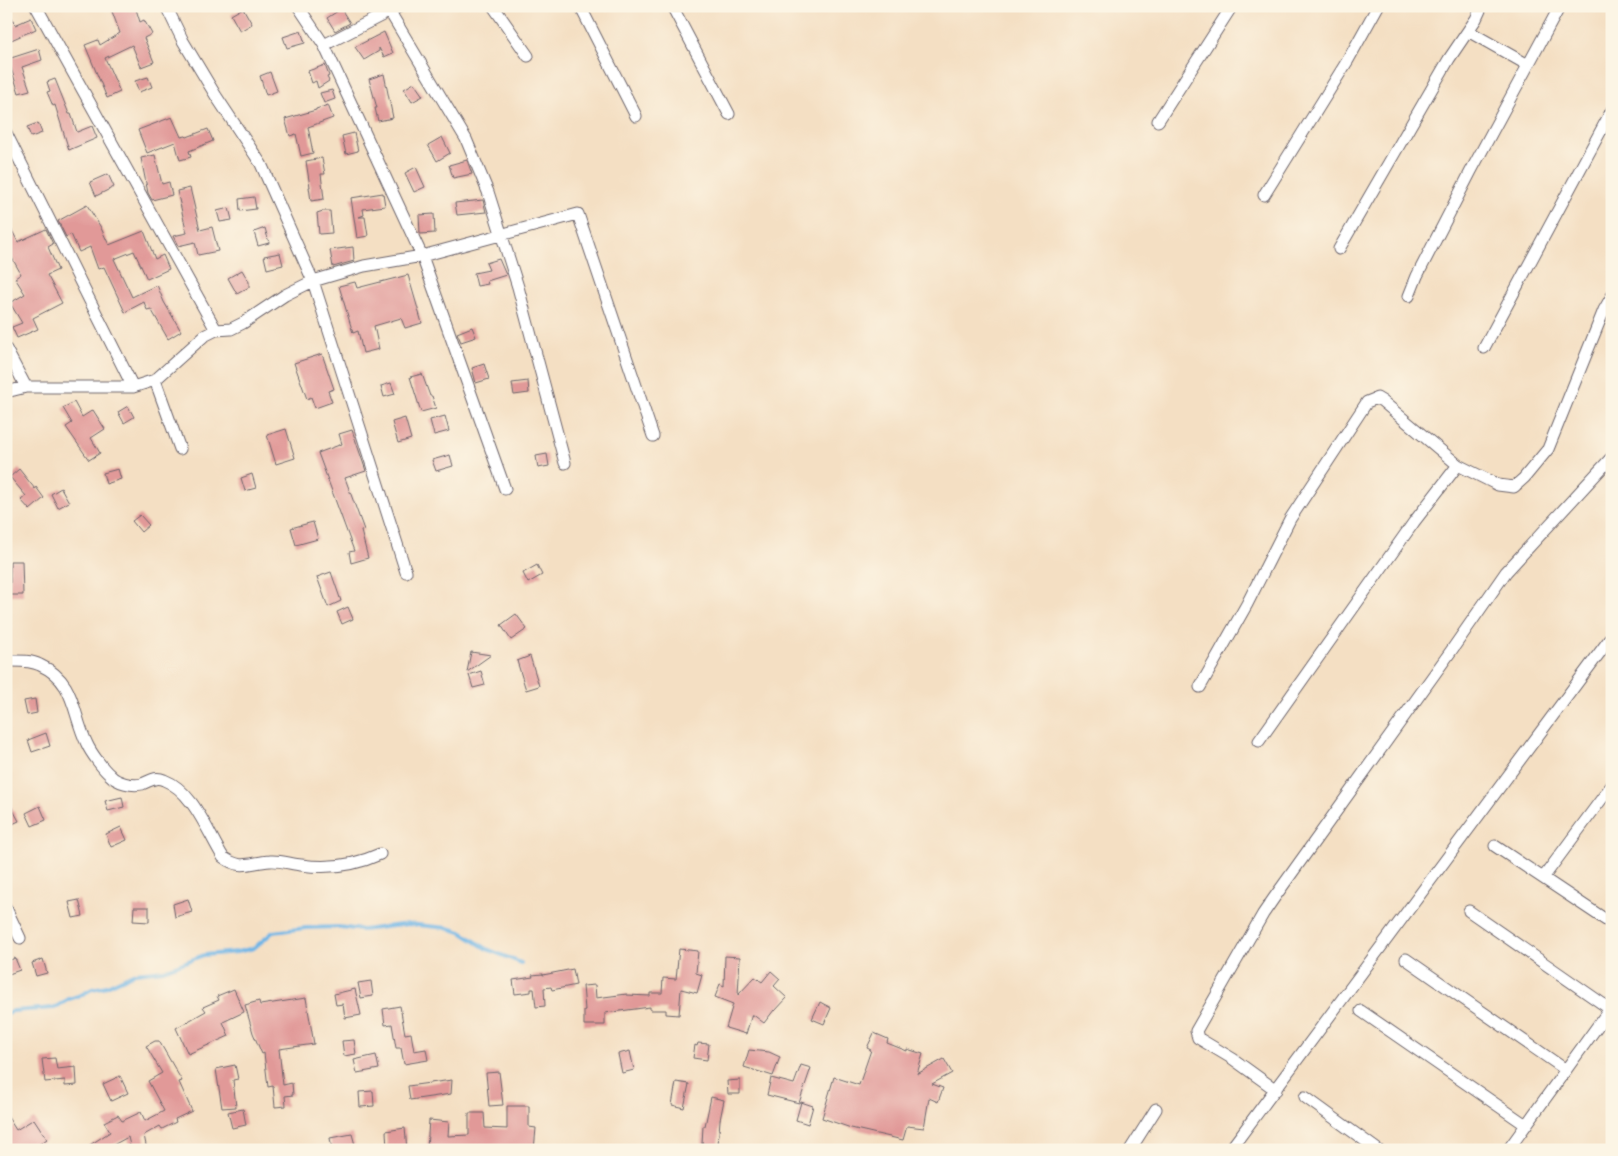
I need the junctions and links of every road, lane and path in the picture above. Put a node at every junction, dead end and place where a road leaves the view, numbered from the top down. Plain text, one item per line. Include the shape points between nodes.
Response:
1 (36, 6) edge
2 (166, 6) edge
3 (298, 6) edge
4 (493, 6) edge
5 (580, 6) edge
6 (672, 6) edge
7 (1232, 6) edge
8 (1378, 6) edge
9 (1482, 6) edge
10 (1560, 6) edge
11 (395, 9) edge
12 (1468, 31) junction
13 (324, 45) junction
14 (528, 56) dead end
15 (1528, 65) junction
16 (1612, 110) edge
17 (729, 114) dead end
18 (636, 116) dead end
19 (1158, 121) dead end
20 (6, 133) edge
21 (1264, 195) dead end
22 (501, 236) junction
23 (1339, 249) dead end
24 (422, 256) junction
25 (313, 281) junction
26 (1409, 296) dead end
27 (1612, 296) edge
28 (216, 330) junction
29 (1484, 348) dead end
30 (6, 349) edge
31 (155, 380) junction
32 (26, 387) junction
33 (133, 387) junction
34 (6, 392) edge
35 (653, 436) dead end
36 (180, 449) dead end
37 (1612, 457) edge
38 (565, 463) dead end
39 (1458, 466) junction
40 (505, 489) dead end
41 (406, 572) dead end
42 (1612, 636) edge
43 (6, 661) edge
44 (1200, 687) dead end
45 (1259, 741) dead end
46 (1612, 785) edge
47 (1495, 846) dead end
48 (380, 854) dead end
49 (1543, 878) junction
50 (6, 908) edge
51 (1470, 911) dead end
52 (1612, 924) edge
53 (20, 938) dead end
54 (1406, 959) dead end
55 (1611, 1007) edge
56 (1361, 1011) dead end
57 (1566, 1070) junction
58 (1276, 1090) junction
59 (1305, 1097) dead end
60 (1156, 1109) dead end
61 (1526, 1125) junction
62 (1130, 1150) edge
63 (1230, 1150) edge
64 (1378, 1150) edge
65 (1508, 1150) edge

1 - 28 street
2 - 25 street via 216,96 261,164
3 - 13 street
4 - 14 street
5 - 18 street
6 - 17 street
7 - 19 street
8 - 21 street
9 - 12 street
10 - 15 street
11 - 13 street
11 - 22 street via 466,138 488,192
12 - 15 street
12 - 23 street
13 - 24 street
15 - 26 street
16 - 29 street
20 - 33 street
22 - 24 street
22 - 35 street via 578,214
22 - 38 street via 518,287
24 - 25 street via 364,266
24 - 40 street
25 - 28 street via 243,323 231,329
25 - 41 street
27 - 39 street via 1548,449 1524,478 1514,487 1498,485
28 - 31 street via 204,336
30 - 32 street
31 - 33 street
31 - 36 street
32 - 33 street
32 - 34 street
37 - 58 street via 1506,572 1268,906 1196,1032 1198,1038
39 - 44 street via 1382,401 1377,398 1367,402 1290,519
39 - 45 street via 1414,522
42 - 58 street
43 - 48 street via 39,664 62,680 72,698 87,744 110,776 133,785 155,778 163,779 177,787 186,794 223,857 231,863 245,866 271,861 348,865
46 - 49 street
47 - 49 street
49 - 52 street
50 - 53 street
51 - 55 street
54 - 57 street
55 - 57 street
56 - 61 street
57 - 61 street
58 - 63 street
59 - 64 street
60 - 62 street
61 - 65 street

